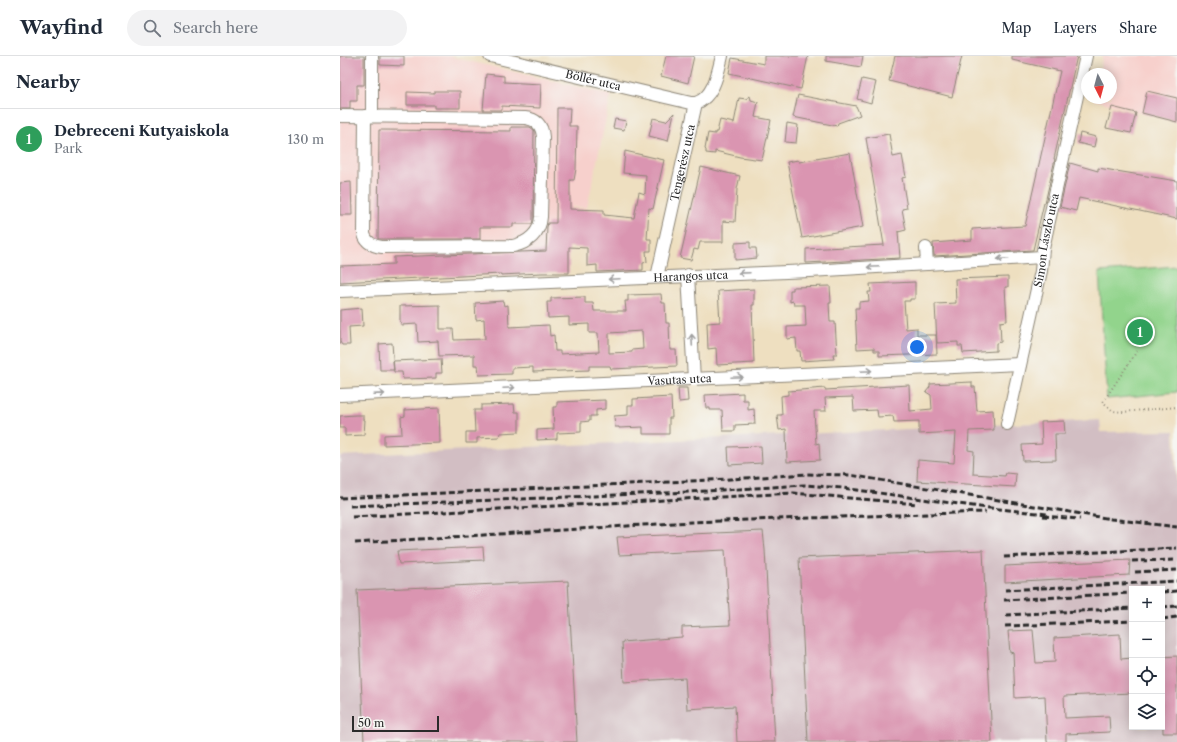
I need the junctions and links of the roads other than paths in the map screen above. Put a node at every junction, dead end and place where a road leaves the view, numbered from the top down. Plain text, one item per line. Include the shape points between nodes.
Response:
1 (372, 56) edge
2 (490, 56) edge
3 (722, 56) edge
4 (1086, 56) edge
5 (511, 58) edge
6 (696, 103) junction
7 (340, 116) edge
8 (369, 116) junction
9 (926, 248) dead end
10 (1042, 257) junction
11 (927, 264) junction
12 (688, 276) junction
13 (657, 277) junction
14 (340, 291) edge
15 (1020, 364) junction
16 (694, 379) junction
17 (340, 395) edge
18 (1007, 424) dead end

1 - 8 street
2 - 5 street, Böllér utca
3 - 6 street via 708,94 701,102
4 - 10 street, Simon László utca
5 - 6 street, Böllér utca
6 - 13 street, Tengerész utca
7 - 8 street
8 - 8 street via 535,120 541,129 542,137 542,217 537,231 527,241 513,246 382,247 371,244 364,234
9 - 11 street
10 -> 11 street, Harangos utca
10 - 15 street, Simon László utca
11 -> 12 street, Harangos utca
12 - 13 street, Harangos utca
16 -> 12 street
13 -> 14 street, Harangos utca
16 -> 15 street, Vasutas utca
15 - 18 street, Simon László utca
17 -> 16 street, Vasutas utca

